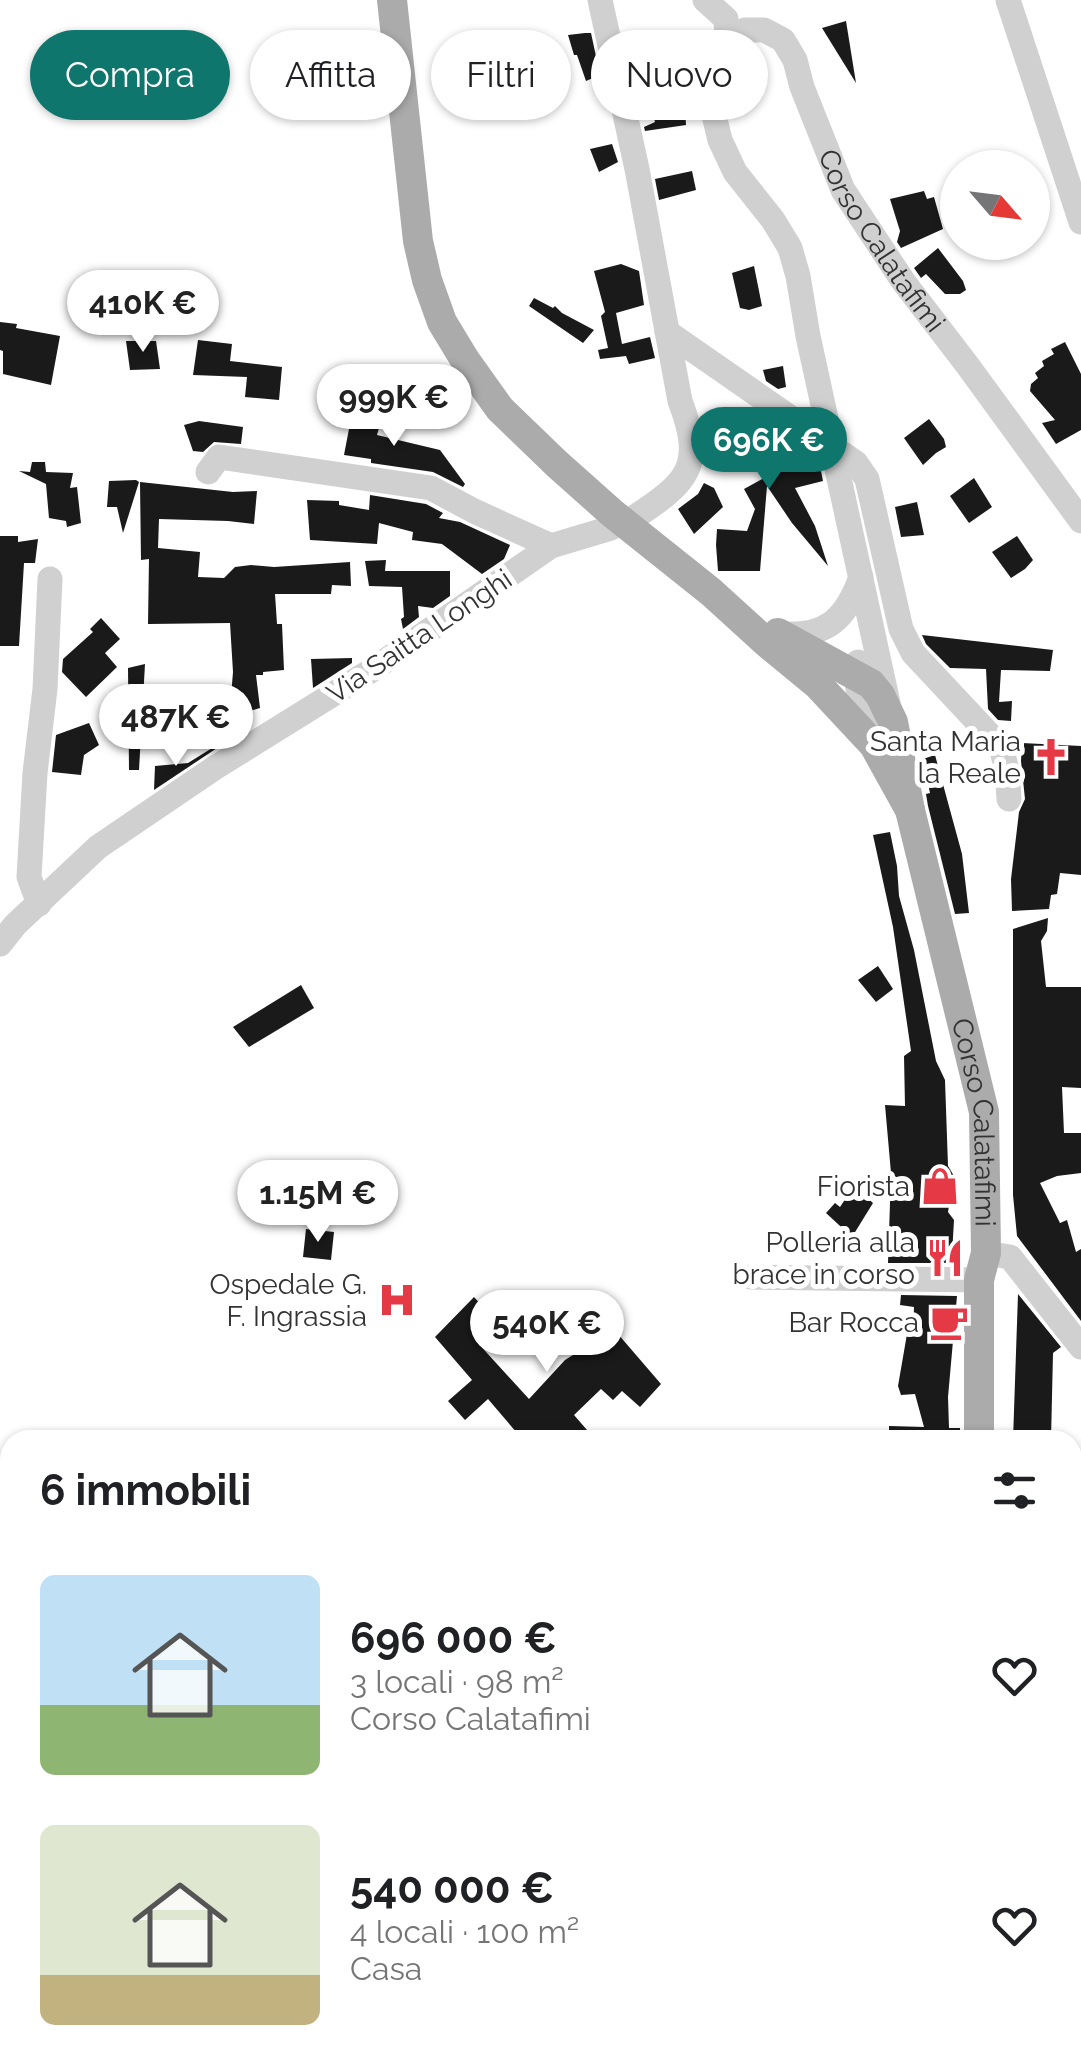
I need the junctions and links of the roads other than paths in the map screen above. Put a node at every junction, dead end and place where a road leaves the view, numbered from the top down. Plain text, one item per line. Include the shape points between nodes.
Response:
1 (392, 0) edge
2 (600, 0) edge
3 (705, 0) edge
4 (1008, 0) edge
5 (727, 30) edge
6 (768, 32) edge
7 (715, 120) edge
8 (1081, 222) edge
9 (668, 332) junction
10 (833, 447) junction
11 (208, 472) dead end
12 (1081, 521) edge
13 (551, 546) junction
14 (50, 579) dead end
15 (863, 589) junction
16 (712, 592) junction
17 (780, 634) junction
18 (876, 650) junction
19 (856, 676) junction
20 (818, 684) junction
21 (883, 734) junction
22 (1009, 800) dead end
23 (39, 904) junction
24 (0, 944) edge
25 (982, 1266) junction
26 (751, 1277) dead end
27 (1081, 1346) edge
28 (979, 1430) edge

1 - 16 main road via 418,242 442,322 500,409 634,532
2 - 9 street, Via Saitta Longhi
3 - 5 street via 726,18
4 - 8 street
6 - 12 street, Corso Calatafimi via 783,40 795,60 843,190
7 - 10 street via 734,172 790,248
9 - 10 street
9 - 13 street, Via Saitta Longhi via 693,452 682,481 623,522
10 - 15 street
10 - 22 street via 866,479 902,629 940,684 1001,746
11 - 13 street via 219,456 431,488
13 - 23 street, Via Saitta Longhi via 98,847
14 - 23 street via 29,876
15 - 17 street via 817,632
15 - 18 street
15 - 19 street
16 - 17 main road
16 - 20 main road
17 - 19 main road
18 - 19 street
18 - 21 street
19 - 20 street
19 - 21 main road via 880,695
20 - 21 main road
21 - 25 main road, Corso Calatafimi via 910,810 984,1112
23 - 24 street, Via Saitta Longhi
25 - 26 street
25 - 27 street via 1010,1257
25 - 28 main road, Corso Calatafimi

